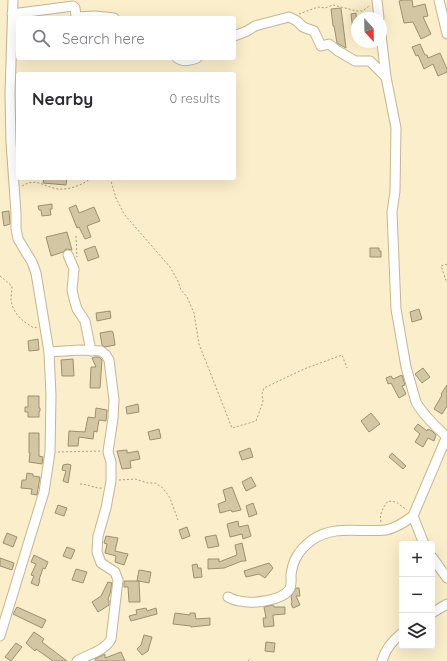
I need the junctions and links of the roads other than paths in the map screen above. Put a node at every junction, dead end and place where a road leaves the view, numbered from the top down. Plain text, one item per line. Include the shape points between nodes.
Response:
1 (13, 0) edge
2 (439, 0) edge
3 (375, 1) edge
4 (378, 12) edge
5 (12, 14) junction
6 (76, 16) edge
7 (447, 34) edge
8 (236, 35) edge
9 (383, 48) edge
10 (180, 60) edge
11 (193, 60) edge
12 (386, 77) junction
13 (68, 255) dead end
14 (91, 351) junction
15 (49, 352) junction
16 (447, 436) edge
17 (413, 516) junction
18 (423, 541) edge
19 (435, 561) edge
20 (447, 578) edge
21 (228, 597) dead end
22 (447, 604) edge
23 (435, 611) edge
24 (399, 634) edge
25 (0, 636) edge
26 (76, 661) edge
27 (382, 661) edge

1 - 5 street
2 - 7 street
3 - 4 street
5 - 6 street via 73,6
5 - 15 street via 10,94 16,228 18,239 36,273
8 - 12 street via 255,26 289,17 314,31 321,46 329,44 354,61 370,61
9 - 12 street
10 - 11 street
12 - 16 street via 396,128 392,212 395,290 400,334 416,402
13 - 14 street via 74,269 74,299 85,321
14 - 15 street
14 - 26 street via 102,351 109,360 114,400 108,452 111,481 98,536 97,552 101,562 115,572 118,580 109,643
15 - 25 street via 50,452 44,492
16 - 17 street
17 - 18 street
17 - 21 street via 386,530 330,531 321,534 294,559 291,585 285,593 253,602
19 - 20 street
22 - 23 street
24 - 27 street via 389,646

